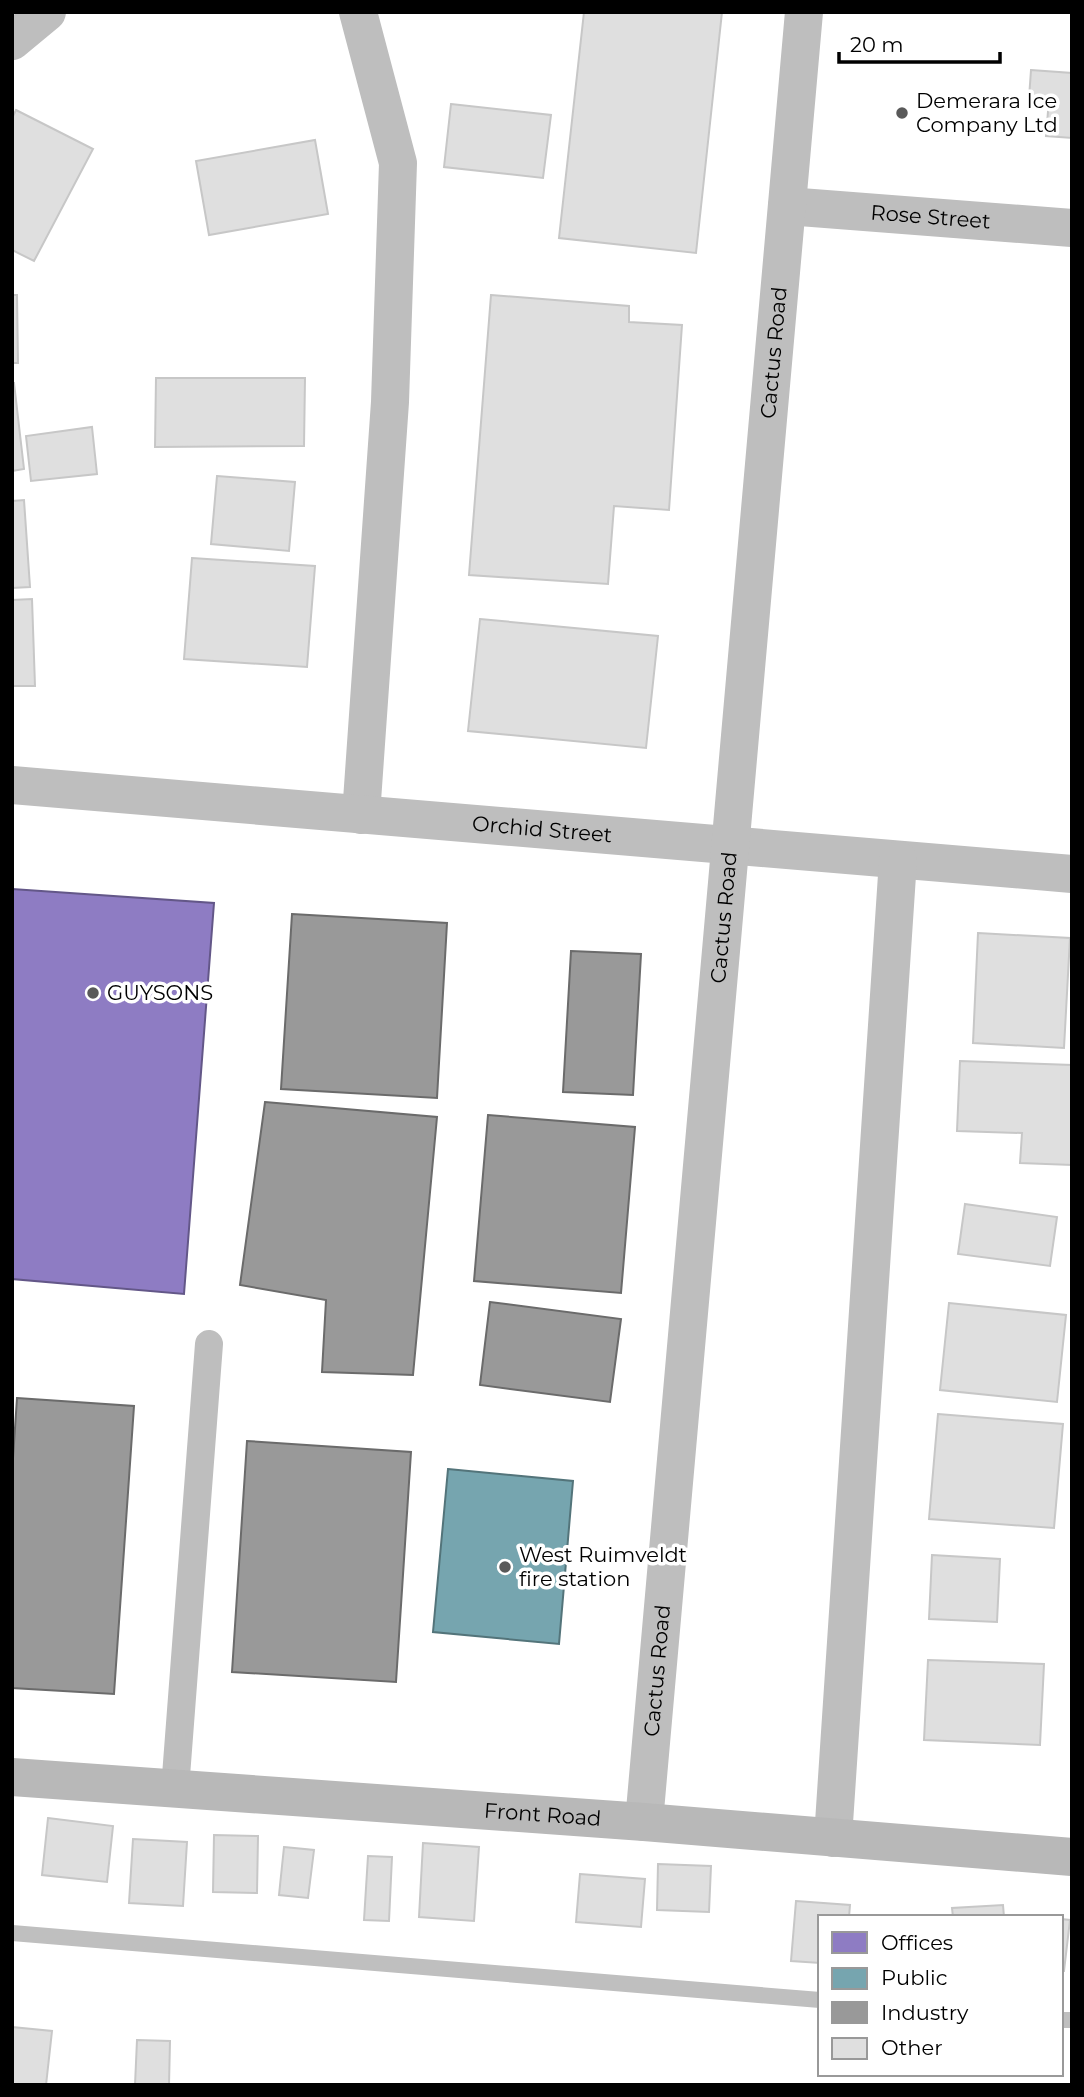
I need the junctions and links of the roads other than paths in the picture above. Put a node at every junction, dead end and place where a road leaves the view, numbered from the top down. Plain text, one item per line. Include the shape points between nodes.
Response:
1 (47, 12) edge
2 (358, 12) edge
3 (804, 12) edge
4 (12, 41) edge
5 (787, 206) junction
6 (1072, 228) edge
7 (12, 785) edge
8 (360, 815) junction
9 (730, 846) junction
10 (898, 860) junction
11 (1072, 874) edge
12 (209, 1344) dead end
13 (12, 1777) edge
14 (175, 1789) junction
15 (644, 1822) junction
16 (833, 1838) junction
17 (1072, 1857) edge

1 - 4 street
2 - 8 street via 398,163 390,402
3 - 5 street, Cactus Road
5 - 6 street, Rose Street
5 - 9 street, Cactus Road
7 - 8 street, Orchid Street
8 - 9 street, Orchid Street
9 - 10 street, Orchid Street
9 - 15 street, Cactus Road
10 - 11 street, Orchid Street
10 - 16 street
12 - 14 lane
13 - 14 street, Front Road
14 - 15 street, Front Road
15 - 16 street, Front Road
16 - 17 street, Front Road

